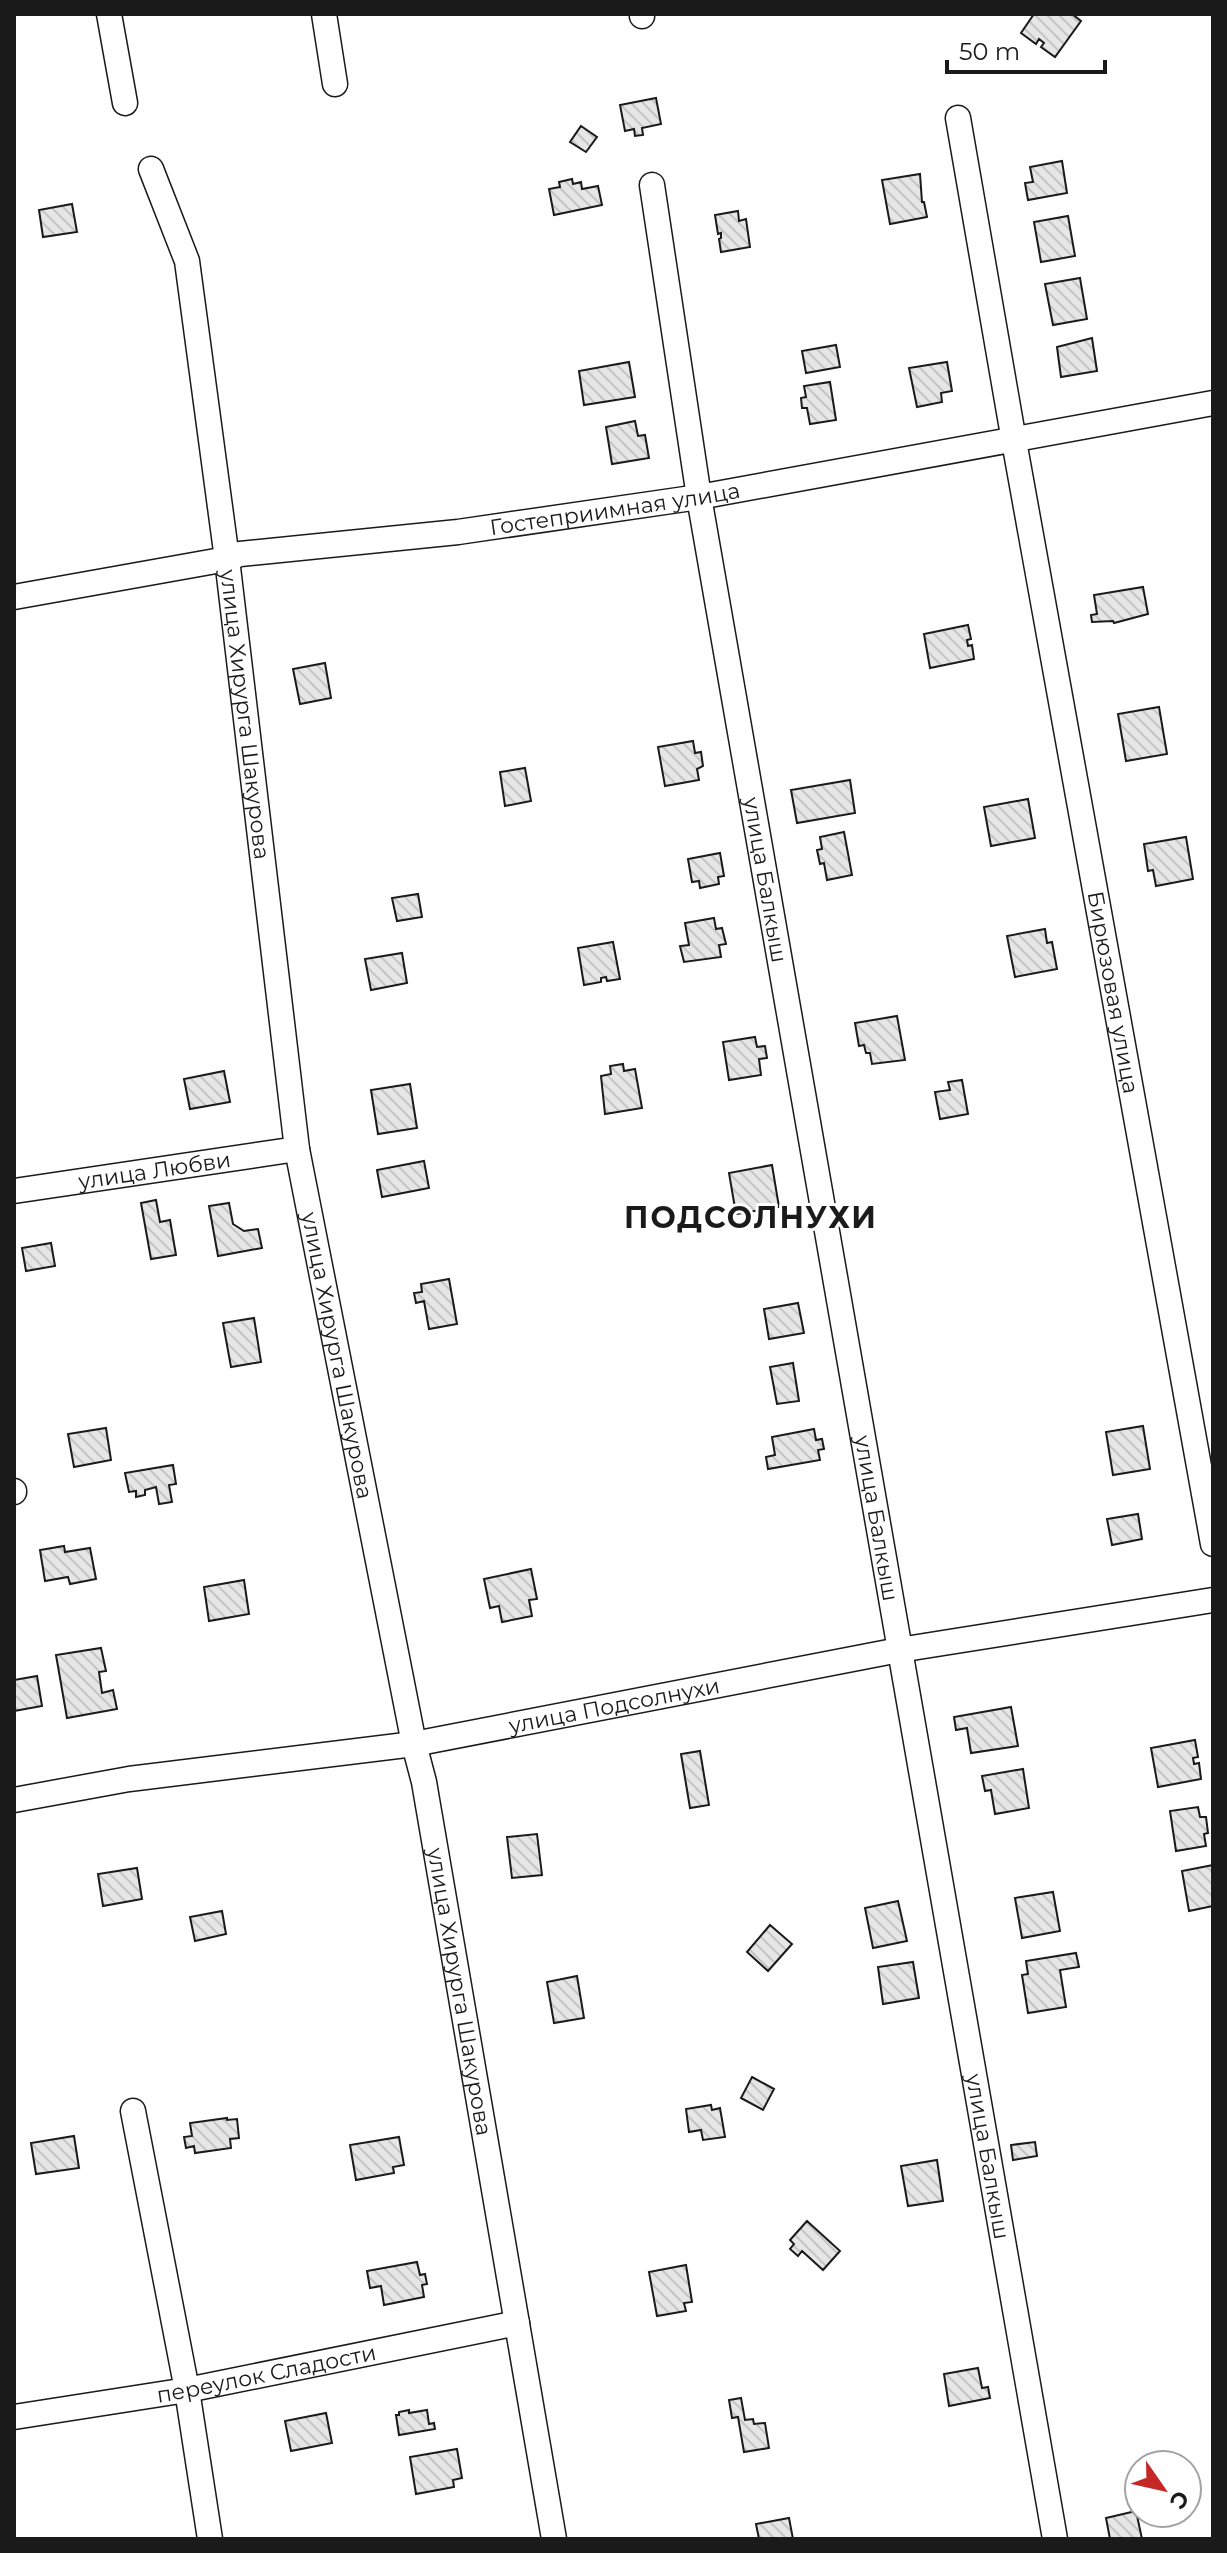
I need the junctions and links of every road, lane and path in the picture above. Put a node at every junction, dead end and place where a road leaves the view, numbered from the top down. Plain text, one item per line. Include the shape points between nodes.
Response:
1 (109, 14) edge
2 (324, 14) edge
3 (335, 84) dead end
4 (125, 103) dead end
5 (958, 118) dead end
6 (151, 169) dead end
7 (652, 185) dead end
8 (1213, 403) edge
9 (1014, 441) junction
10 (699, 497) junction
11 (227, 559) junction
12 (14, 597) edge
13 (297, 1149) junction
14 (14, 1191) edge
15 (1213, 1544) edge
16 (1213, 1600) edge
17 (899, 1650) junction
18 (414, 1744) junction
19 (14, 1800) edge
20 (133, 2111) dead end
21 (517, 2323) junction
22 (187, 2390) junction
23 (14, 2417) edge
24 (210, 2539) edge
25 (554, 2539) edge
26 (1055, 2539) edge

1 - 4 street
2 - 3 street
5 - 9 street, Бирюзовая улица
6 - 11 street, улица Хирурга Шакурова via 187,261
7 - 10 street, улица Балкыш
8 - 9 street, Гостеприимная улица
9 - 10 street, Гостеприимная улица
9 - 15 street, Бирюзовая улица
10 - 11 street, Гостеприимная улица
10 - 17 street, улица Балкыш
11 - 12 street, Гостеприимная улица
11 - 13 street, улица Хирурга Шакурова
13 - 14 street, улица Любви
13 - 18 street, улица Хирурга Шакурова
16 - 17 street, улица Подсолнухи
17 - 18 street, улица Подсолнухи
17 - 26 street, улица Балкыш
18 - 19 street, улица Подсолнухи via 129,1779
18 - 21 street, улица Хирурга Шакурова
20 - 22 street
21 - 22 street, переулок Сладости
21 - 25 street, улица Хирурга Шакурова
22 - 23 street, переулок Сладости
22 - 24 street

